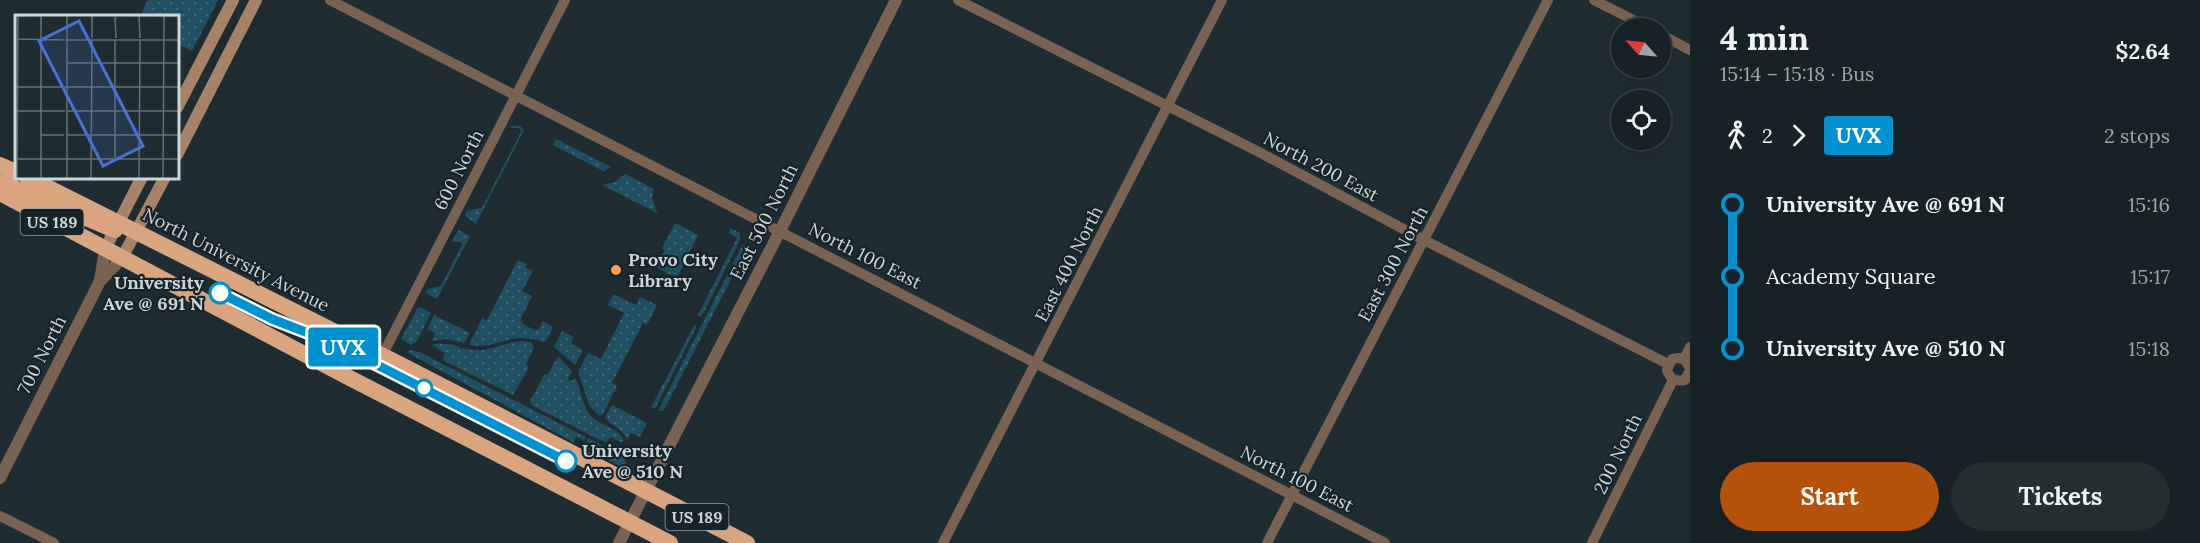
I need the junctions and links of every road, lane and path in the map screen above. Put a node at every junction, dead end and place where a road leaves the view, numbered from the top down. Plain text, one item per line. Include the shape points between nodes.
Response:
1 (232, 0) edge
2 (256, 0) edge
3 (330, 0) edge
4 (565, 0) edge
5 (896, 0) edge
6 (958, 0) edge
7 (1222, 0) edge
8 (1548, 0) edge
9 (1594, 0) edge
10 (1629, 18) edge
11 (1671, 40) edge
12 (1690, 50) edge
13 (516, 96) junction
14 (178, 106) edge
15 (1167, 106) junction
16 (178, 153) edge
17 (0, 165) edge
18 (15, 172) edge
19 (29, 178) edge
20 (141, 178) edge
21 (164, 178) edge
22 (0, 182) edge
23 (0, 193) edge
24 (117, 226) junction
25 (137, 231) junction
26 (780, 231) junction
27 (1424, 240) junction
28 (105, 249) junction
29 (122, 258) junction
30 (100, 281) junction
31 (1690, 347) edge
32 (382, 356) junction
33 (1037, 363) junction
34 (1668, 364) junction
35 (1689, 370) edge
36 (1673, 380) junction
37 (0, 478) edge
38 (646, 491) junction
39 (1292, 495) junction
40 (0, 516) edge
41 (629, 523) junction
42 (54, 543) edge
43 (619, 543) edge
44 (670, 543) edge
45 (747, 543) edge
46 (943, 543) edge
47 (1267, 543) edge
48 (1385, 543) edge
49 (1592, 543) edge

1 - 14 main road
2 - 16 main road
3 - 13 street, North 100 East
4 - 13 street, 600 North
5 - 26 street, East 500 North
6 - 15 street, North 200 East
7 - 15 street, East 400 North
8 - 27 street, East 300 North
9 - 10 street
11 - 12 street
13 - 26 street, North 100 East
13 - 32 street, 600 North
15 - 27 street, North 200 East
15 - 33 street, East 400 North
17 - 18 highway
19 - 24 highway, North University Avenue / US 189
20 - 24 main road, 700 North
21 - 25 main road, 700 North
22 - 24 highway
23 - 28 highway, US 189
24 - 25 highway
24 - 28 main road, 700 North
25 - 29 main road, 700 North
25 - 32 highway, North University Avenue / US 189
26 - 33 street, North 100 East
26 - 38 street, East 500 North
27 - 34 street, North 200 East
27 - 39 street, East 300 North
28 - 29 highway, US 189
28 - 30 street, 700 North
29 - 30 street, 700 North
29 - 41 highway, US 189
30 - 37 street, 700 North
31 - 35 street
32 - 38 highway, North University Avenue / US 189
33 - 39 street, North 100 East
33 - 46 street, East 400 North
34 - 35 street via 1672,359
34 - 36 street
35 - 36 street via 1685,380
36 - 49 street, 200 North
38 - 41 street, East 500 North
38 - 45 highway, North University Avenue / US 189
39 - 47 street, East 300 North
39 - 48 street, North 100 East
40 - 42 street
41 - 43 street, East 500 North
41 - 44 highway, US 189

